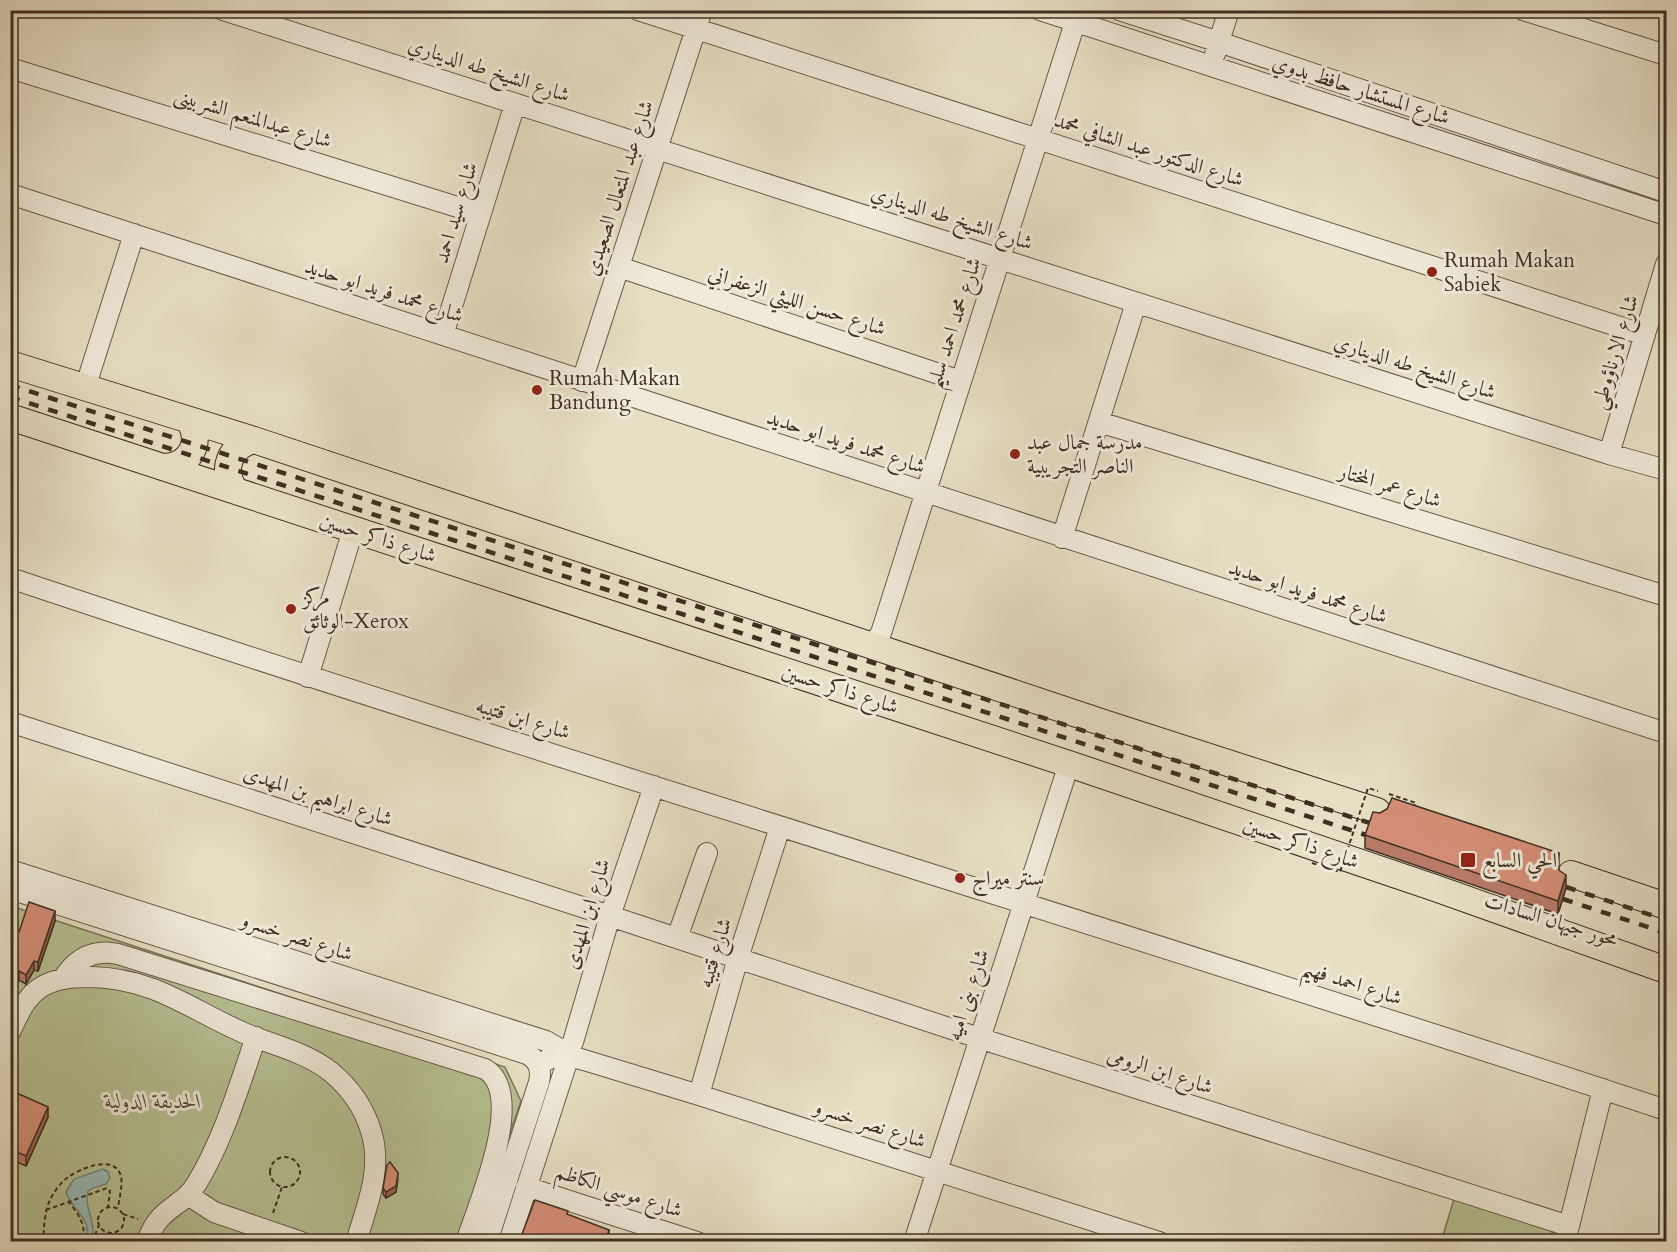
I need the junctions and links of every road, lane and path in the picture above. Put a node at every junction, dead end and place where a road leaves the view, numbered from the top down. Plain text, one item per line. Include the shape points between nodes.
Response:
1 (224, 10) edge
2 (638, 10) edge
3 (1040, 10) edge
4 (1119, 10) edge
5 (1229, 10) edge
6 (1523, 10) edge
7 (1077, 16) edge
8 (699, 20) edge
9 (1219, 42) junction
10 (1666, 55) edge
11 (1211, 66) junction
12 (10, 68) edge
13 (515, 104) junction
14 (1038, 139) junction
15 (657, 149) junction
16 (1666, 192) edge
17 (10, 194) edge
18 (480, 214) junction
19 (1666, 215) edge
20 (134, 234) junction
21 (999, 259) junction
22 (1666, 264) edge
23 (619, 267) junction
24 (1136, 303) junction
25 (443, 335) junction
26 (1645, 335) junction
27 (10, 364) edge
28 (582, 381) junction
29 (960, 381) junction
30 (85, 388) junction
31 (10, 417) edge
32 (189, 420) junction
33 (1099, 422) junction
34 (254, 440) junction
35 (1609, 454) junction
36 (164, 467) junction
37 (1666, 470) edge
38 (234, 489) junction
39 (924, 492) junction
40 (353, 530) junction
41 (1062, 538) junction
42 (10, 578) edge
43 (1666, 596) edge
44 (868, 644) junction
45 (308, 677) junction
46 (10, 722) edge
47 (1666, 733) edge
48 (1069, 764) junction
49 (654, 786) junction
50 (1377, 811) edge
51 (1413, 812) edge
52 (780, 826) junction
53 (707, 853) dead end
54 (1312, 863) dead end
55 (10, 870) edge
56 (1571, 874) dead end
57 (1435, 888) junction
58 (10, 889) edge
59 (1023, 902) junction
60 (1666, 906) edge
61 (610, 916) junction
62 (677, 938) junction
63 (1666, 956) edge
64 (738, 958) junction
65 (1666, 970) edge
66 (63, 979) junction
67 (12, 1023) edge
68 (256, 1037) junction
69 (979, 1038) junction
70 (569, 1049) junction
71 (533, 1052) junction
72 (1603, 1089) junction
73 (699, 1095) junction
74 (1666, 1110) edge
75 (936, 1170) junction
76 (282, 1186) junction
77 (526, 1187) junction
78 (188, 1195) junction
79 (68, 1201) junction
80 (108, 1207) junction
81 (118, 1208) junction
82 (46, 1210) junction
83 (99, 1225) junction
84 (268, 1231) junction
85 (1567, 1234) edge
86 (43, 1242) edge
87 (80, 1242) edge
88 (92, 1242) edge
89 (147, 1242) edge
90 (301, 1242) edge
91 (356, 1242) edge
92 (466, 1242) edge
93 (487, 1242) edge
94 (509, 1242) edge
95 (697, 1242) edge
96 (914, 1242) edge
97 (1159, 1242) edge

1 - 13 street, شارع الشيخ طه الديناري
2 - 8 street, شارع الدكتور عبد الشافي محمد
3 - 7 street, شارع المستشار حافظ بدوي
4 - 9 street, شارع المستشار حافظ بدوي
5 - 9 street
6 - 10 street
7 - 11 street, شارع المستشار حافظ بدوي
7 - 14 street, شارع محمد احمد سليم
8 - 14 street, شارع الدكتور عبد الشافي محمد
8 - 15 street, شارع عبد المتعال الصعيدي
9 - 11 street
9 - 16 street, شارع المستشار حافظ بدوي
11 - 19 street, شارع المستشار حافظ بدوي
12 - 18 street, شارع عبدالمنعم الشربينى
13 - 15 street, شارع الشيخ طه الديناري
13 - 18 street, شارع سيد احمد
14 - 21 street, شارع محمد احمد سليم
14 - 26 street, شارع الدكتور عبد الشافي محمد
15 - 21 street, شارع الشيخ طه الديناري
15 - 23 street, شارع عبد المتعال الصعيدي
17 - 20 street, شارع محمد فريد ابو حديد
18 - 25 street, شارع سيد احمد
20 - 25 street, شارع محمد فريد ابو حديد
20 - 30 street
21 - 24 street, شارع الشيخ طه الديناري
21 - 29 street, شارع محمد احمد سليم
22 - 26 street, شارع الارناؤوطي
23 - 28 street, شارع عبد المتعال الصعيدي
23 - 29 street, شارع حسن الليثي الزعفراني
24 - 33 street
24 - 35 street, شارع الشيخ طه الديناري
25 - 28 street, شارع محمد فريد ابو حديد
26 - 35 street, شارع الارناؤوطي
27 - 30 main road
28 - 39 street, شارع محمد فريد ابو حديد
29 - 39 street, شارع محمد احمد سليم
30 - 32 main road
31 - 36 main road, شارع ذاكر حسين
32 - 34 main road
32 - 36 main road via 195,432 192,452 183,462
33 - 41 street
33 - 43 street, شارع عمر المختار
34 - 38 main road via 240,445 231,455 227,469
34 - 44 main road
35 - 37 street, شارع الشيخ طه الديناري
36 - 38 main road, شارع ذاكر حسين
38 - 40 main road, شارع ذاكر حسين
39 - 41 street, شارع محمد فريد ابو حديد
39 - 44 street, شارع محمد احمد سليم via 881,633
40 - 45 street
40 - 48 main road, شارع ذاكر حسين
41 - 47 street, شارع محمد فريد ابو حديد
42 - 45 street, شارع ابن قتيبه
44 - 50 main road
45 - 49 street, شارع ابن قتيبه
46 - 61 street, شارع ابراهيم بن المهدى
48 - 57 main road, شارع ذاكر حسين
48 - 59 street, شارع بنى اميه
49 - 52 street, شارع ابن قتيبه
49 - 61 street, شارع ابن المهدى
51 - 54 path, bridge via 1416,803 1368,788 1340,872
52 - 59 street, شارع ابن قتيبه
52 - 64 street, شارع قتيبه
53 - 62 street
55 - 71 street, شارع نصر خسرو
56 - 60 main road
57 - 63 main road, محور جيهان السادات via 1508,905
57 - 65 main road, شارع ذاكر حسين
58 - 71 street, شارع نصر خسرو
59 - 69 street, شارع بنى اميه
59 - 72 street, شارع احمد فهيم
61 - 62 street, شارع ابراهيم بن المهدى
61 - 70 street, شارع ابن المهدى
62 - 64 street, شارع ابن الرومى
64 - 69 street, شارع ابن الرومى
64 - 73 street, شارع قتيبه
66 - 67 street via 36,990
66 - 68 street via 102,977 155,988
66 - 92 street via 84,957 101,952 118,954 485,1069 496,1078 501,1092 500,1129
68 - 78 street via 219,1138
68 - 91 street via 307,1057 331,1072 366,1117 374,1145 375,1168
69 - 75 street, شارع بنى اميه
69 - 85 street, شارع ابن الرومى
70 - 71 street via 551,1058
70 - 73 street, شارع نصر خسرو via 584,1060
70 - 77 street, شارع ابن المهدى
71 - 93 street via 539,1082
72 - 74 street, شارع احمد فهيم
72 - 85 street
73 - 75 street, شارع نصر خسرو
75 - 96 street, شارع بنى اميه
75 - 97 street, شارع نصر خسرو
76 - 76 path via 293,1184 300,1175 298,1163 288,1157 277,1159 270,1168 272,1180
76 - 84 path
77 - 94 street, شارع ابن المهدى
77 - 95 street, شارع موسي الكاظم
78 - 84 street via 214,1212
78 - 89 street via 161,1216
79 - 80 path via 109,1188
79 - 82 path
79 - 87 path via 84,1230
80 - 81 path
80 - 83 path via 100,1212
81 - 82 path via 121,1176 106,1164 85,1168 68,1178 54,1193
81 - 83 path via 124,1222 118,1230 105,1232
82 - 86 path
83 - 88 path
84 - 90 street

